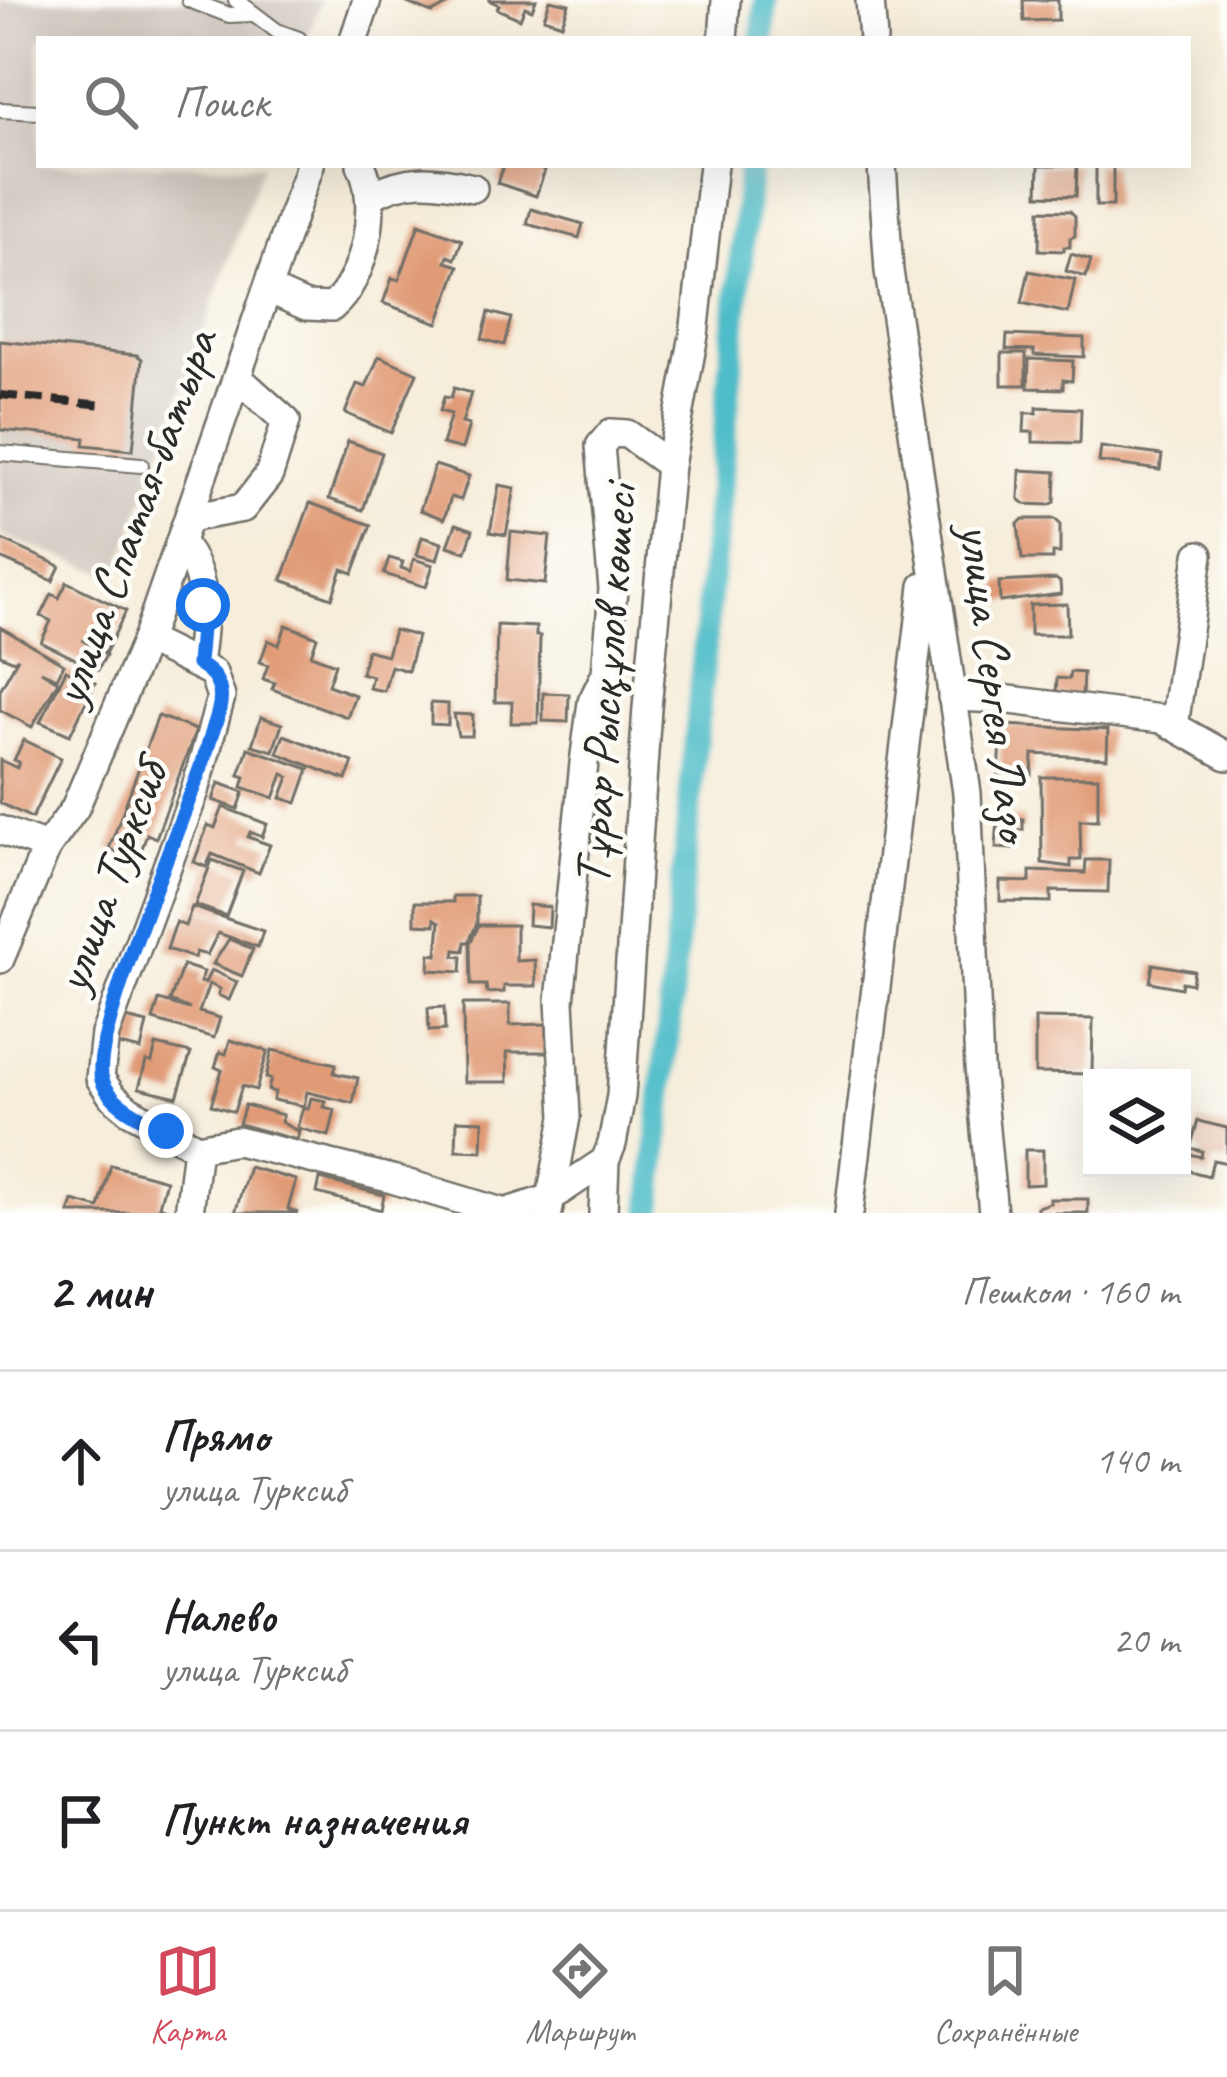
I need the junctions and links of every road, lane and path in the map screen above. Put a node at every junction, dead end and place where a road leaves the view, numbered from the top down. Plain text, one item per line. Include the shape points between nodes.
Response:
1 (189, 0) edge
2 (236, 0) edge
3 (367, 0) edge
4 (726, 0) edge
5 (870, 0) edge
6 (255, 14) junction
7 (280, 36) edge
8 (355, 36) edge
9 (723, 36) edge
10 (872, 36) edge
11 (0, 110) edge
12 (36, 112) edge
13 (309, 168) edge
14 (362, 168) edge
15 (712, 168) edge
16 (882, 168) edge
17 (473, 188) dead end
18 (371, 196) junction
19 (268, 289) junction
20 (238, 377) junction
21 (0, 453) edge
22 (141, 465) dead end
23 (670, 465) junction
24 (185, 531) junction
25 (928, 549) junction
26 (1199, 555) dead end
27 (146, 640) junction
28 (198, 664) junction
29 (952, 697) junction
30 (1174, 726) junction
31 (1227, 756) edge
32 (0, 830) edge
33 (47, 847) junction
34 (0, 959) edge
35 (196, 1148) junction
36 (605, 1160) junction
37 (548, 1206) edge
38 (189, 1213) edge
39 (504, 1213) edge
40 (603, 1213) edge
41 (849, 1213) edge
42 (993, 1213) edge

1 - 6 lane via 229,15
2 - 6 lane
3 - 8 street
4 - 9 street
5 - 10 street
6 - 7 lane
11 - 12 lane
13 - 19 street, улица Спатая-батыра
14 - 18 street
15 - 23 street, Тұрар Рысқұлов көшесі
16 - 25 street, улица Сергея Лазо
17 - 18 street via 435,179 395,182
18 - 19 street via 349,292 319,307
19 - 20 street, улица Спатая-батыра
20 - 24 street, улица Спатая-батыра
20 - 24 street via 286,421 269,475 243,508
21 - 22 lane
23 - 36 street, Тұрар Рысқұлов көшесі via 621,1096
23 - 37 street via 627,434 611,433 600,446 613,590 606,673 592,702 584,763 560,1001 566,1117
24 - 27 street, улица Спатая-батыра
24 - 28 street via 203,605
25 - 29 street, улица Сергея Лазо
25 - 41 street
26 - 30 street
27 - 28 street
27 - 33 street, улица Спатая-батыра via 76,808
28 - 35 street, улица Турксиб via 213,674 221,697 195,791 105,1034 100,1078 129,1110
29 - 30 street
29 - 42 street, улица Сергея Лазо via 967,793
30 - 31 street
32 - 33 street
33 - 34 street, улица Спатая-батыра
35 - 38 street
35 - 39 street via 237,1141
36 - 37 street
36 - 40 street, Тұрар Рысқұлов көшесі
37 - 39 street

